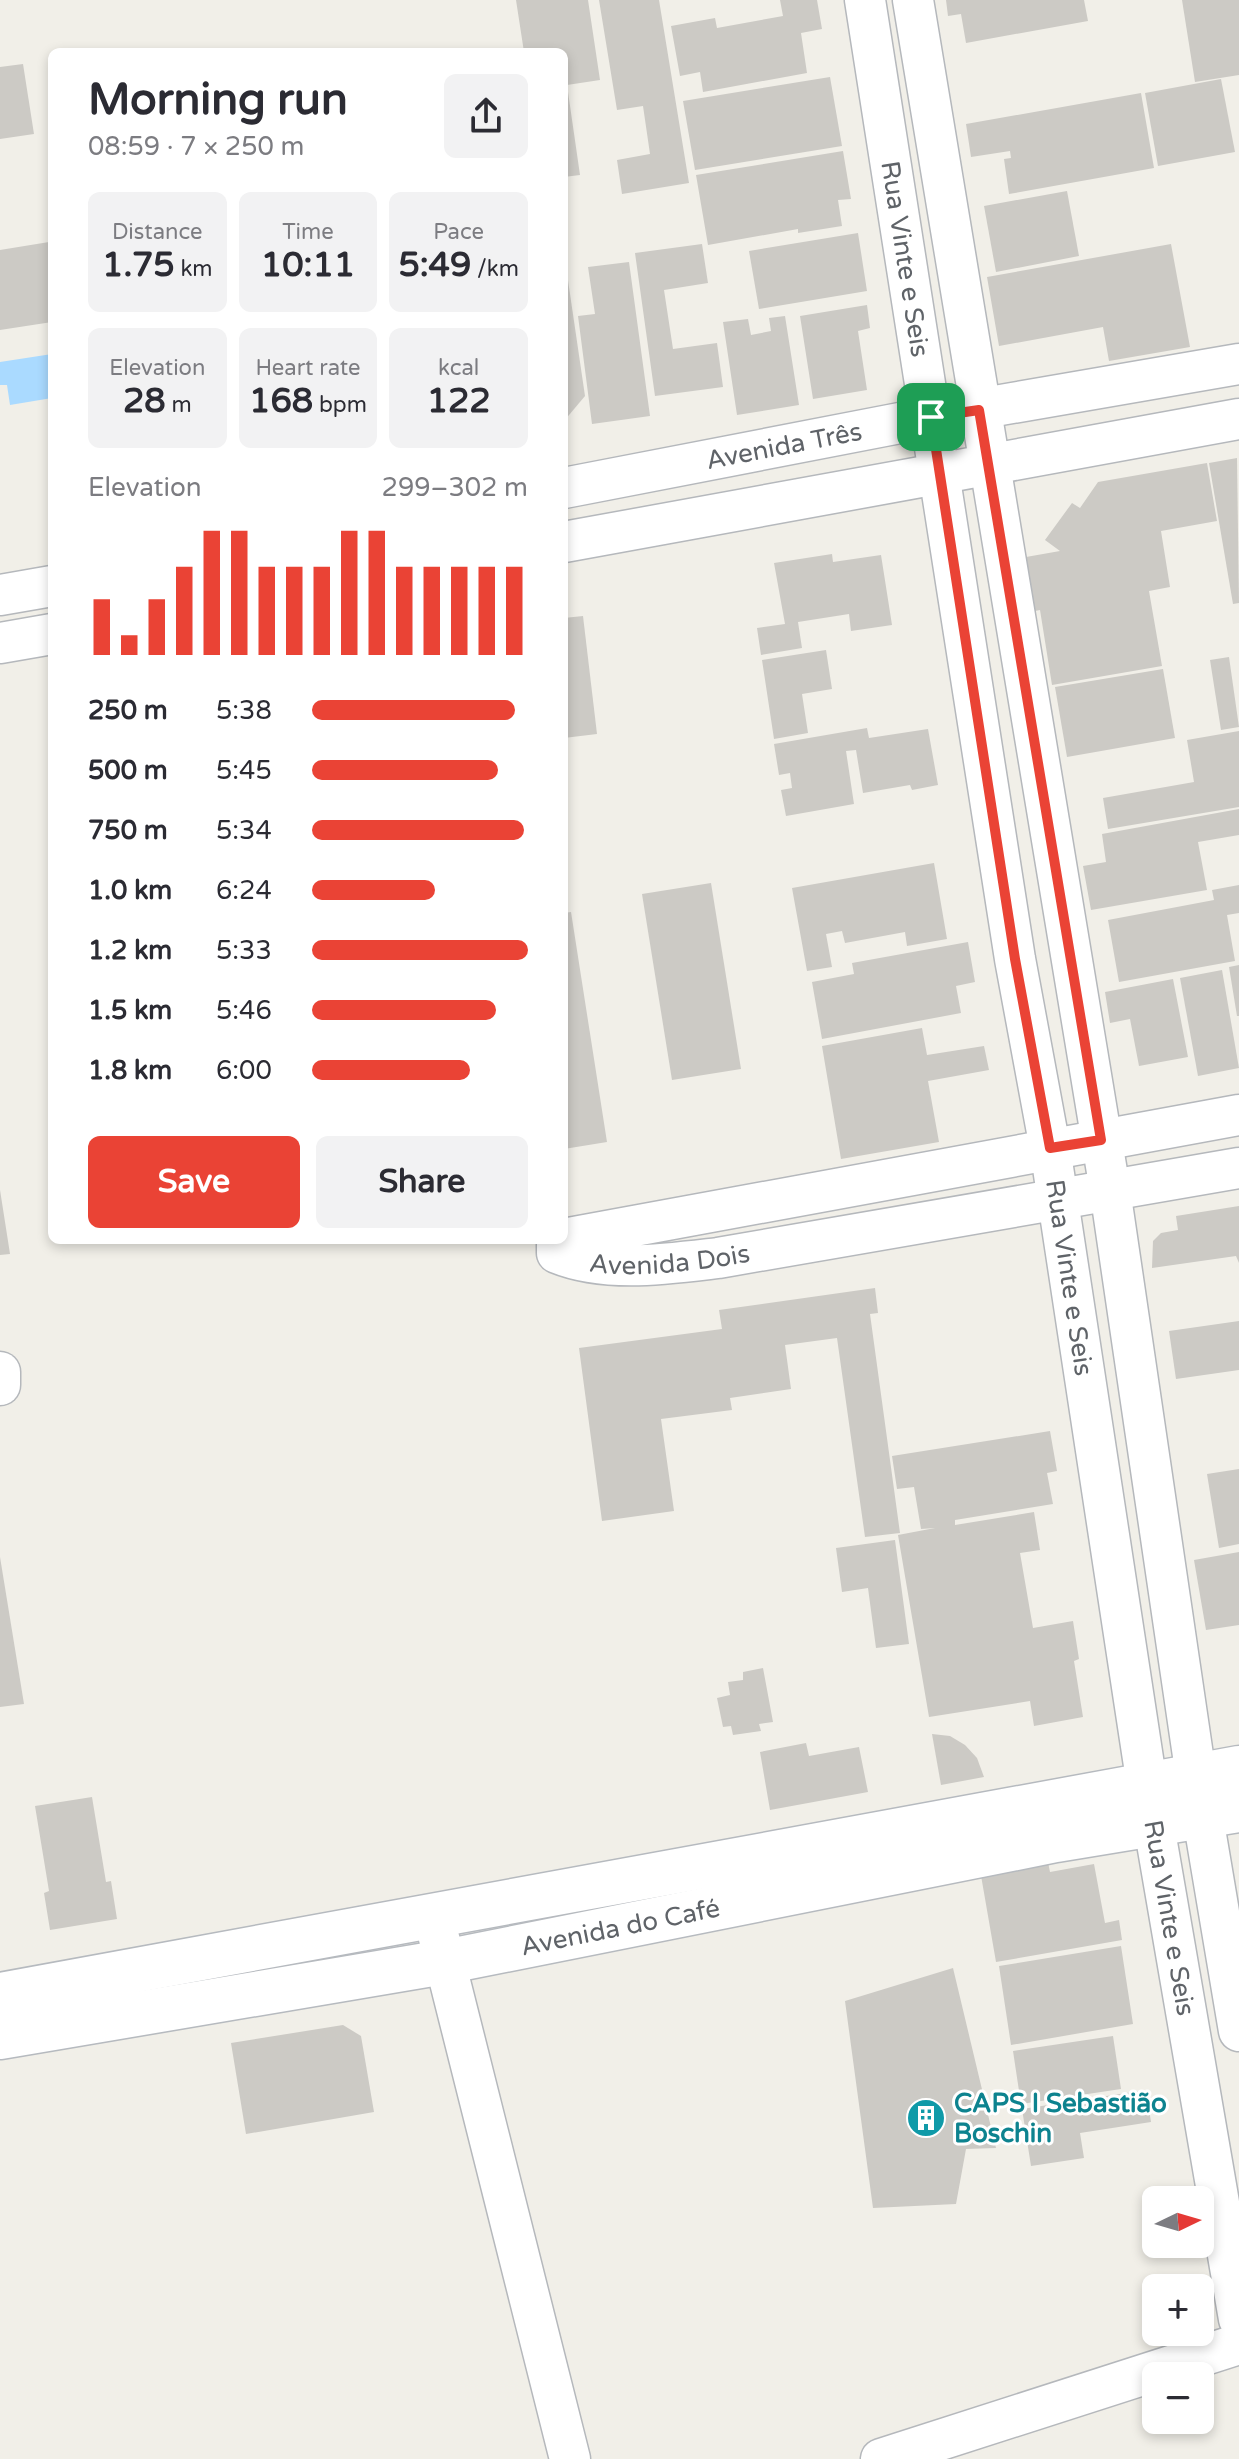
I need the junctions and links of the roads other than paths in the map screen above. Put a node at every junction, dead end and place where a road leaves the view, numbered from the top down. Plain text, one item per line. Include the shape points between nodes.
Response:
1 (865, 0) edge
2 (913, 0) edge
3 (1239, 364) edge
4 (979, 410) junction
5 (931, 417) junction
6 (1239, 419) edge
7 (987, 462) junction
8 (939, 474) junction
9 (568, 487) edge
10 (568, 541) edge
11 (48, 587) edge
12 (0, 595) edge
13 (48, 635) edge
14 (0, 643) edge
15 (1239, 1115) edge
16 (1101, 1140) junction
17 (1050, 1148) junction
18 (1239, 1168) edge
19 (1110, 1190) junction
20 (1058, 1200) junction
21 (568, 1238) edge
22 (557, 1244) edge
23 (0, 1372) edge
24 (0, 1385) edge
25 (1239, 1768) edge
26 (1212, 1800) edge
27 (1150, 1804) junction
28 (434, 1918) junction
29 (444, 1962) junction
30 (0, 1995) edge
31 (1239, 2031) edge
32 (0, 2037) edge
33 (1239, 2319) edge
34 (1239, 2344) edge
35 (570, 2459) edge
36 (881, 2459) edge

1 - 5 street, Rua Vinte e Seis
2 - 4 street, Rua Vinte e Seis
3 - 4 street, Avenida Três
4 - 5 street, Avenida Três
4 - 7 street, Rua Vinte e Seis
5 - 8 street, Rua Vinte e Seis
5 - 9 street, Avenida Três
6 - 7 street, Avenida Três
7 - 8 street, Avenida Três
7 - 16 street, Rua Vinte e Seis
8 - 10 street, Avenida Três
8 - 17 street, Rua Vinte e Seis
11 - 12 street
13 - 14 street
15 - 16 street, Avenida Dois
16 - 17 street, Avenida Dois
16 - 19 street, Rua Vinte e Seis
17 - 20 street, Rua Vinte e Seis
17 - 21 street, Avenida Dois
18 - 19 street, Avenida Dois
19 - 20 street, Avenida Dois
19 - 26 street, Rua Vinte e Seis
20 - 22 street, Avenida Dois via 665,1264 586,1260 557,1253
20 - 27 street, Rua Vinte e Seis
23 - 24 street
25 - 26 main road, Avenida do Café
26 - 27 main road, Avenida do Café
26 - 31 street, Rua Vinte e Seis
27 - 28 main road, Avenida do Café
27 - 29 main road, Avenida do Café
27 - 33 street, Rua Vinte e Seis
28 - 29 street
28 - 30 main road, Avenida do Café
29 - 32 main road, Avenida do Café
29 - 35 street
34 - 36 street

